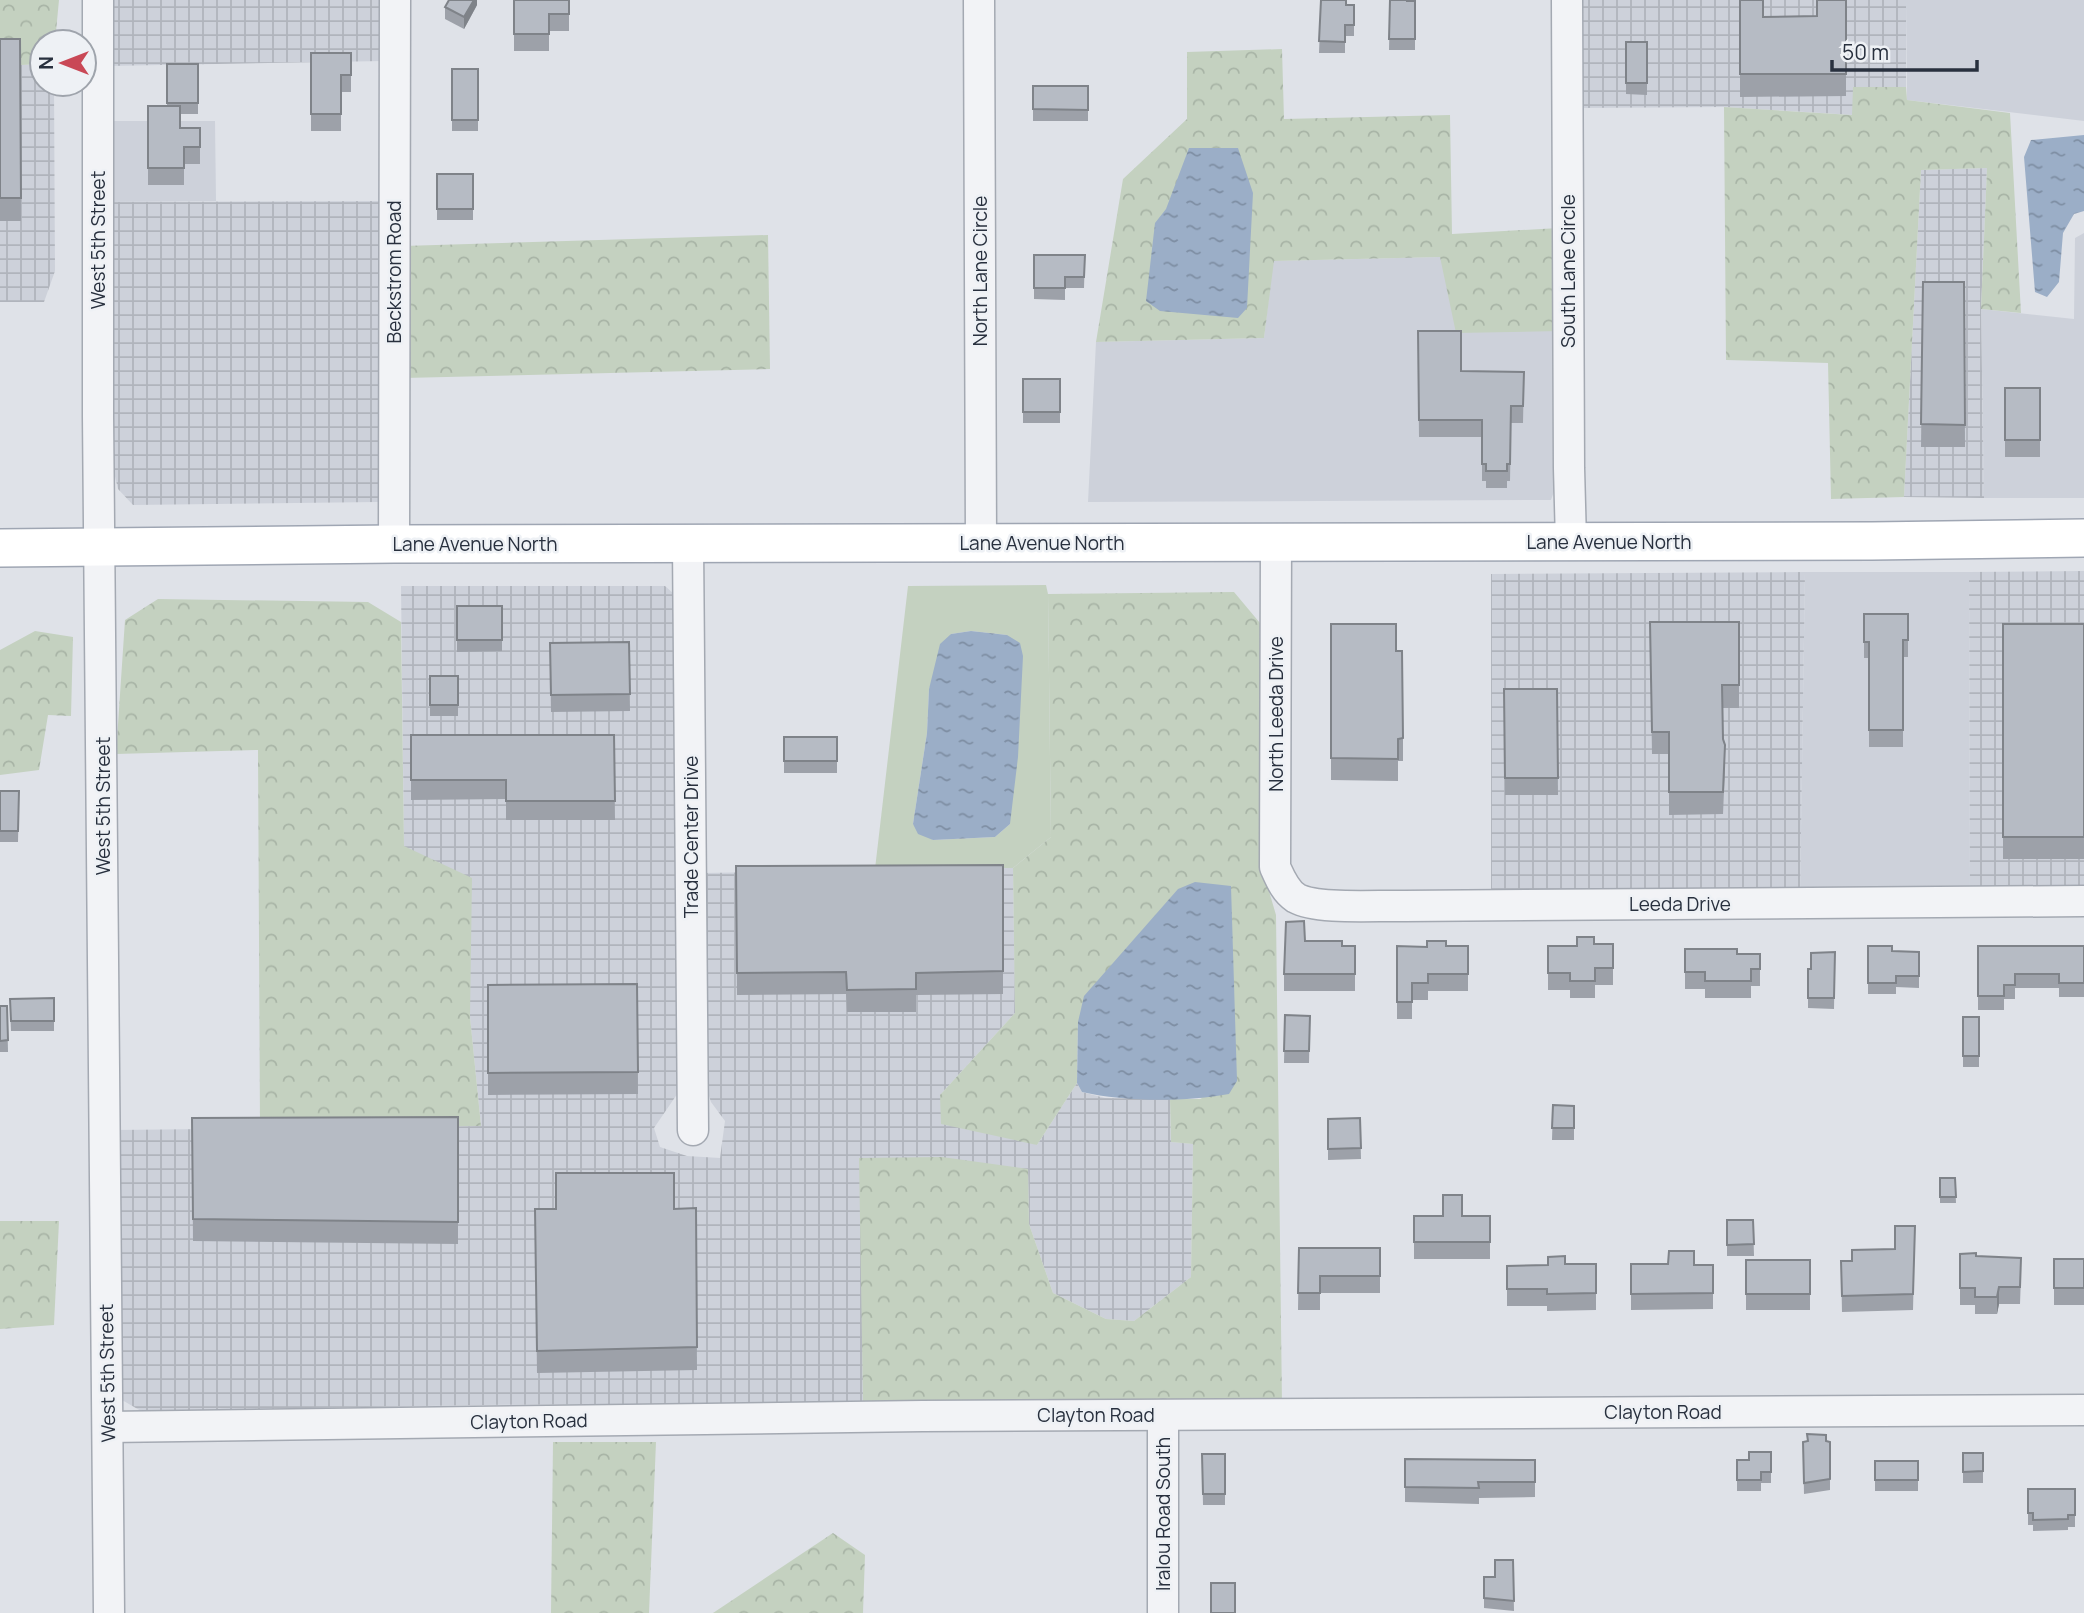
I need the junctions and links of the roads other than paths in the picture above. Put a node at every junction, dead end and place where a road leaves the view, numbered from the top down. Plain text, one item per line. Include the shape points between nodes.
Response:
1 (98, 0) edge
2 (395, 0) edge
3 (979, 0) edge
4 (1567, 0) edge
5 (2084, 538) edge
6 (1571, 542) junction
7 (981, 543) junction
8 (1276, 543) junction
9 (394, 544) junction
10 (688, 544) junction
11 (0, 548) edge
12 (100, 548) junction
13 (1282, 885) joint
14 (2084, 901) edge
15 (693, 1130) dead end
16 (2084, 1410) edge
17 (1163, 1415) junction
18 (108, 1427) junction
19 (109, 1613) edge
20 (1163, 1613) edge

1 - 12 street, West 5th Street
2 - 9 street, Beckstrom Road
3 - 7 street, North Lane Circle
4 - 6 street, South Lane Circle
5 - 6 main road, Lane Avenue North
6 - 8 main road, Lane Avenue North
7 - 8 main road, Lane Avenue North
7 - 10 main road, Lane Avenue North
8 - 13 street, North Leeda Drive via 1275,867
9 - 10 main road, Lane Avenue North
9 - 12 main road, Lane Avenue North
10 - 15 street, Trade Center Drive
11 - 12 main road, Lane Avenue North
12 - 18 street, West 5th Street
13 - 14 street, Leeda Drive via 1296,898 1328,905
16 - 17 street, Clayton Road
17 - 18 street, Clayton Road
17 - 20 street, Iralou Road South
18 - 19 street, West 5th Street

